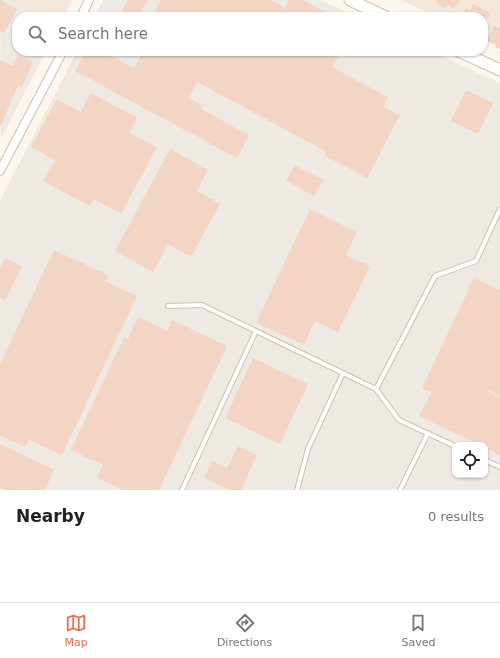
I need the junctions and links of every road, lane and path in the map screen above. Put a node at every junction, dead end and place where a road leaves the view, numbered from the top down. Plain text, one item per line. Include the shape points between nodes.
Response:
1 (89, 0) edge
2 (350, 0) edge
3 (83, 12) edge
4 (375, 12) edge
5 (60, 56) edge
6 (470, 56) edge
7 (500, 70) edge
8 (0, 171) edge
9 (500, 209) edge
10 (168, 306) dead end
11 (256, 332) junction
12 (343, 373) junction
13 (376, 389) junction
14 (428, 433) junction
15 (452, 445) edge
16 (488, 462) edge
17 (500, 468) edge
18 (182, 490) edge
19 (296, 490) edge
20 (400, 490) edge

1 - 3 street
2 - 4 street
5 - 8 street
6 - 7 street
9 - 13 lane via 476,261 435,276
10 - 11 lane via 202,306
11 - 12 lane
11 - 18 lane
12 - 13 lane
12 - 19 lane via 308,449
13 - 14 lane via 399,420
14 - 15 lane
14 - 20 lane
16 - 17 lane

